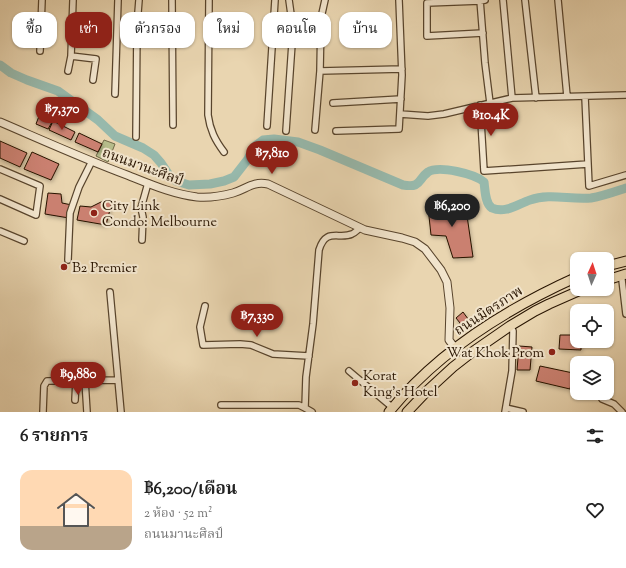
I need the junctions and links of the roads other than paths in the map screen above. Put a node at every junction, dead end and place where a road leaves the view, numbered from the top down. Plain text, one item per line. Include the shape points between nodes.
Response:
1 (42, 0) edge
2 (73, 0) edge
3 (118, 0) edge
4 (139, 0) edge
5 (172, 0) edge
6 (209, 0) edge
7 (275, 0) edge
8 (289, 0) edge
9 (325, 0) edge
10 (399, 0) edge
11 (482, 0) edge
12 (503, 0) edge
13 (525, 0) edge
14 (558, 0) edge
15 (73, 12) edge
16 (483, 32) junction
17 (71, 48) edge
18 (40, 51) dead end
19 (71, 56) junction
20 (402, 69) junction
21 (68, 71) dead end
22 (320, 72) junction
23 (93, 80) dead end
24 (115, 94) dead end
25 (626, 95) edge
26 (567, 96) junction
27 (585, 97) junction
28 (512, 98) junction
29 (536, 98) junction
30 (401, 99) junction
31 (333, 103) dead end
32 (490, 103) junction
33 (480, 105) junction
34 (400, 114) junction
35 (0, 122) edge
36 (173, 125) dead end
37 (267, 126) dead end
38 (315, 130) dead end
39 (286, 131) dead end
40 (336, 131) dead end
41 (136, 137) dead end
42 (224, 152) dead end
43 (92, 161) junction
44 (588, 164) junction
45 (0, 169) edge
46 (626, 175) edge
47 (148, 183) junction
48 (0, 199) edge
49 (360, 228) junction
50 (0, 231) edge
51 (142, 240) dead end
52 (24, 242) dead end
53 (68, 260) dead end
54 (626, 261) edge
55 (614, 264) edge
56 (623, 275) edge
57 (570, 281) edge
58 (110, 292) dead end
59 (570, 295) edge
60 (204, 306) dead end
61 (626, 314) edge
62 (510, 326) junction
63 (455, 348) junction
64 (308, 356) junction
65 (349, 371) dead end
66 (76, 380) junction
67 (85, 380) junction
68 (117, 380) junction
69 (75, 400) dead end
70 (603, 400) edge
71 (221, 406) dead end
72 (305, 408) junction
73 (391, 410) edge
74 (506, 410) edge
75 (43, 412) edge
76 (87, 412) edge
77 (121, 412) edge
78 (312, 412) edge
79 (407, 412) edge
80 (523, 412) edge
81 (624, 412) edge

1 - 18 street
2 - 15 street
3 - 24 street
4 - 41 street
5 - 36 street
6 - 42 street via 209,126
7 - 37 street
8 - 39 street via 293,29
9 - 22 street via 321,18
10 - 20 street
11 - 16 street
11 - 16 street via 427,3 427,36
12 - 28 street
13 - 29 street
14 - 26 street
16 - 32 street
17 - 19 street
19 - 21 street
19 - 23 street via 96,58
20 - 22 street
20 - 30 street
22 - 38 street
25 - 27 street
26 - 27 street
26 - 29 street
27 - 44 street
28 - 29 street
28 - 32 street
30 - 31 street
30 - 34 street
32 - 33 street
33 - 34 street via 428,116
33 - 44 street via 484,171
34 - 40 street via 399,129
35 - 43 street, ถนนมานะศิลป์
43 - 47 street, ถนนมานะศิลป์
43 - 53 street via 70,213
44 - 46 street via 589,186
45 - 48 street via 40,186 36,215
47 - 49 street, ถนนมานะศิลป์ via 180,195 199,197 219,196 234,193 254,184 268,184
47 - 51 street via 141,208 144,217
49 - 63 street, ถนนมานะศิลป์ via 415,242 433,259 447,282 450,308 449,340
49 - 64 street via 351,235 332,236 321,245
50 - 52 street
54 - 55 highway
56 - 61 street
57 - 63 highway, ถนนมิตรภาพ via 510,311
58 - 68 street
59 - 62 highway, ถนนมิตรภาพ
60 - 64 street via 200,327 203,345 251,345 273,354
62 - 74 street via 513,331 512,371
62 - 79 highway, ถนนมิตรภาพ via 453,367
63 - 73 highway, ถนนมิตรภาพ via 420,379
64 - 72 street
65 - 73 street
66 - 67 street
66 - 69 street
66 - 75 street via 47,381 44,386
67 - 68 street
67 - 76 street
68 - 77 street
70 - 81 street
71 - 72 street via 299,405
72 - 78 street
74 - 80 street

